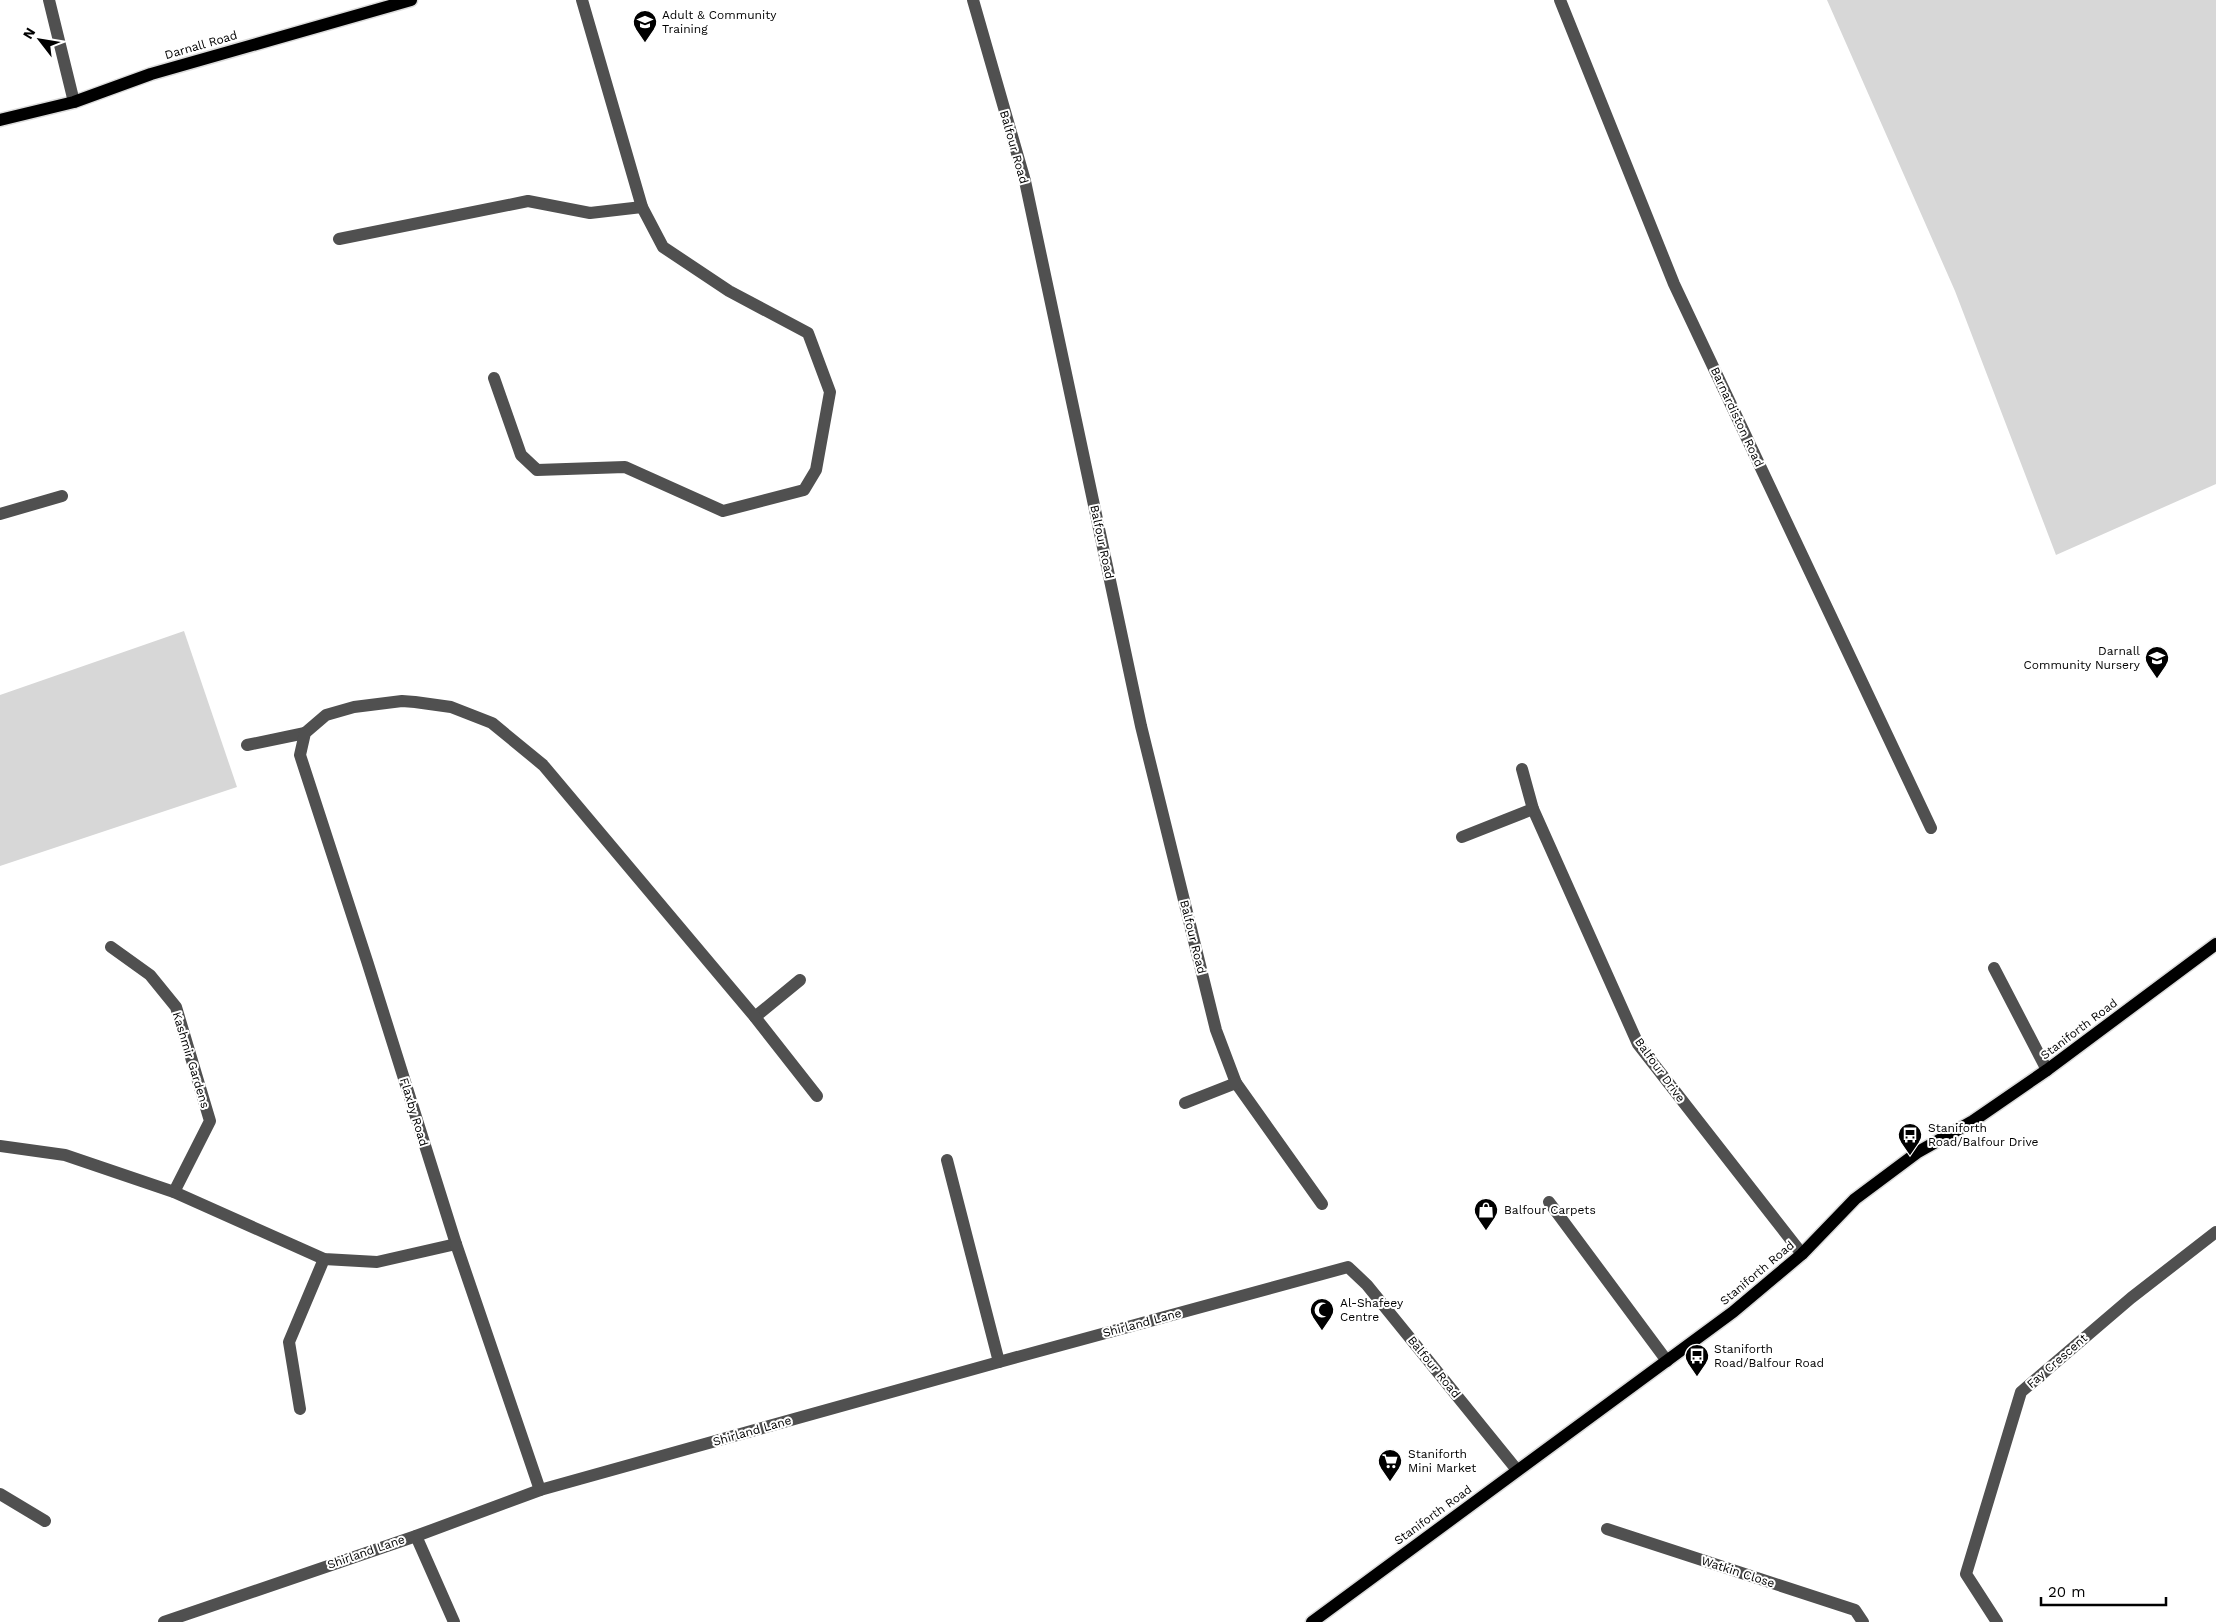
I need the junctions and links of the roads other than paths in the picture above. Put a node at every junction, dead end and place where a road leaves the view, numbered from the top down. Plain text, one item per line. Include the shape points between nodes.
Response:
1 (49, 0) edge
2 (411, 0) edge
3 (582, 0) edge
4 (973, 0) edge
5 (1560, 0) edge
6 (74, 102) junction
7 (0, 120) edge
8 (642, 207) junction
9 (339, 239) dead end
10 (494, 378) dead end
11 (62, 496) dead end
12 (0, 514) edge
13 (305, 733) junction
14 (247, 745) dead end
15 (1522, 769) dead end
16 (1533, 809) junction
17 (1931, 828) dead end
18 (1462, 837) dead end
19 (2216, 944) edge
20 (111, 947) dead end
21 (1994, 968) dead end
22 (800, 980) dead end
23 (755, 1017) junction
24 (2047, 1070) junction
25 (1236, 1083) junction
26 (817, 1096) dead end
27 (1185, 1103) dead end
28 (0, 1146) edge
29 (946, 1160) dead end
30 (174, 1192) junction
31 (1549, 1202) dead end
32 (1322, 1204) dead end
33 (2216, 1232) edge
34 (456, 1244) junction
35 (1802, 1254) junction
36 (324, 1259) junction
37 (1348, 1268) joint
38 (999, 1362) junction
39 (1667, 1362) junction
40 (300, 1409) dead end
41 (1517, 1470) junction
42 (540, 1490) junction
43 (0, 1494) edge
44 (45, 1521) dead end
45 (1607, 1529) dead end
46 (416, 1536) junction
47 (164, 1622) edge
48 (454, 1622) edge
49 (1312, 1622) edge
50 (1863, 1622) edge
51 (1997, 1622) edge

1 - 6 street
2 - 6 main road, Darnall Road via 151,74
3 - 8 street
4 - 25 street, Balfour Road via 1024,181 1141,726 1216,1030
5 - 17 street, Barnardiston Road via 1674,284
6 - 7 main road, Darnall Road
8 - 9 street via 590,213 528,201
8 - 10 street via 663,247 729,291 808,333 830,392 816,470 804,490 722,511 625,467 538,470 521,455
11 - 12 street
13 - 14 street
13 - 23 street via 326,715 354,707 402,701 451,707 492,723 544,765
13 - 34 street, Flaxby Road via 300,756
15 - 16 street, Balfour Drive
16 - 18 street
16 - 35 street, Balfour Drive via 1638,1044
19 - 24 main road, Staniforth Road
20 - 30 street, Kashmir Gardens via 150,974 176,1007 210,1121
21 - 24 street
22 - 23 street
23 - 26 street
24 - 35 main road, Staniforth Road via 1973,1121 1918,1152 1855,1199
25 - 27 street
25 - 32 street, Balfour Road
28 - 30 street via 65,1155
29 - 38 street
30 - 36 street
31 - 39 street
33 - 51 street, Fay Crescent via 2131,1298 2021,1392 1966,1574
34 - 36 street via 376,1262
34 - 42 street, Flaxby Road
35 - 39 main road, Staniforth Road
36 - 40 street via 289,1342
37 - 38 street, Shirland Lane
37 - 41 street, Balfour Road via 1367,1285
38 - 42 street, Shirland Lane
39 - 41 main road, Staniforth Road
41 - 49 main road, Staniforth Road
42 - 46 street, Shirland Lane
43 - 44 street
45 - 50 street, Watkin Close via 1855,1610
46 - 47 street, Shirland Lane
46 - 48 street

